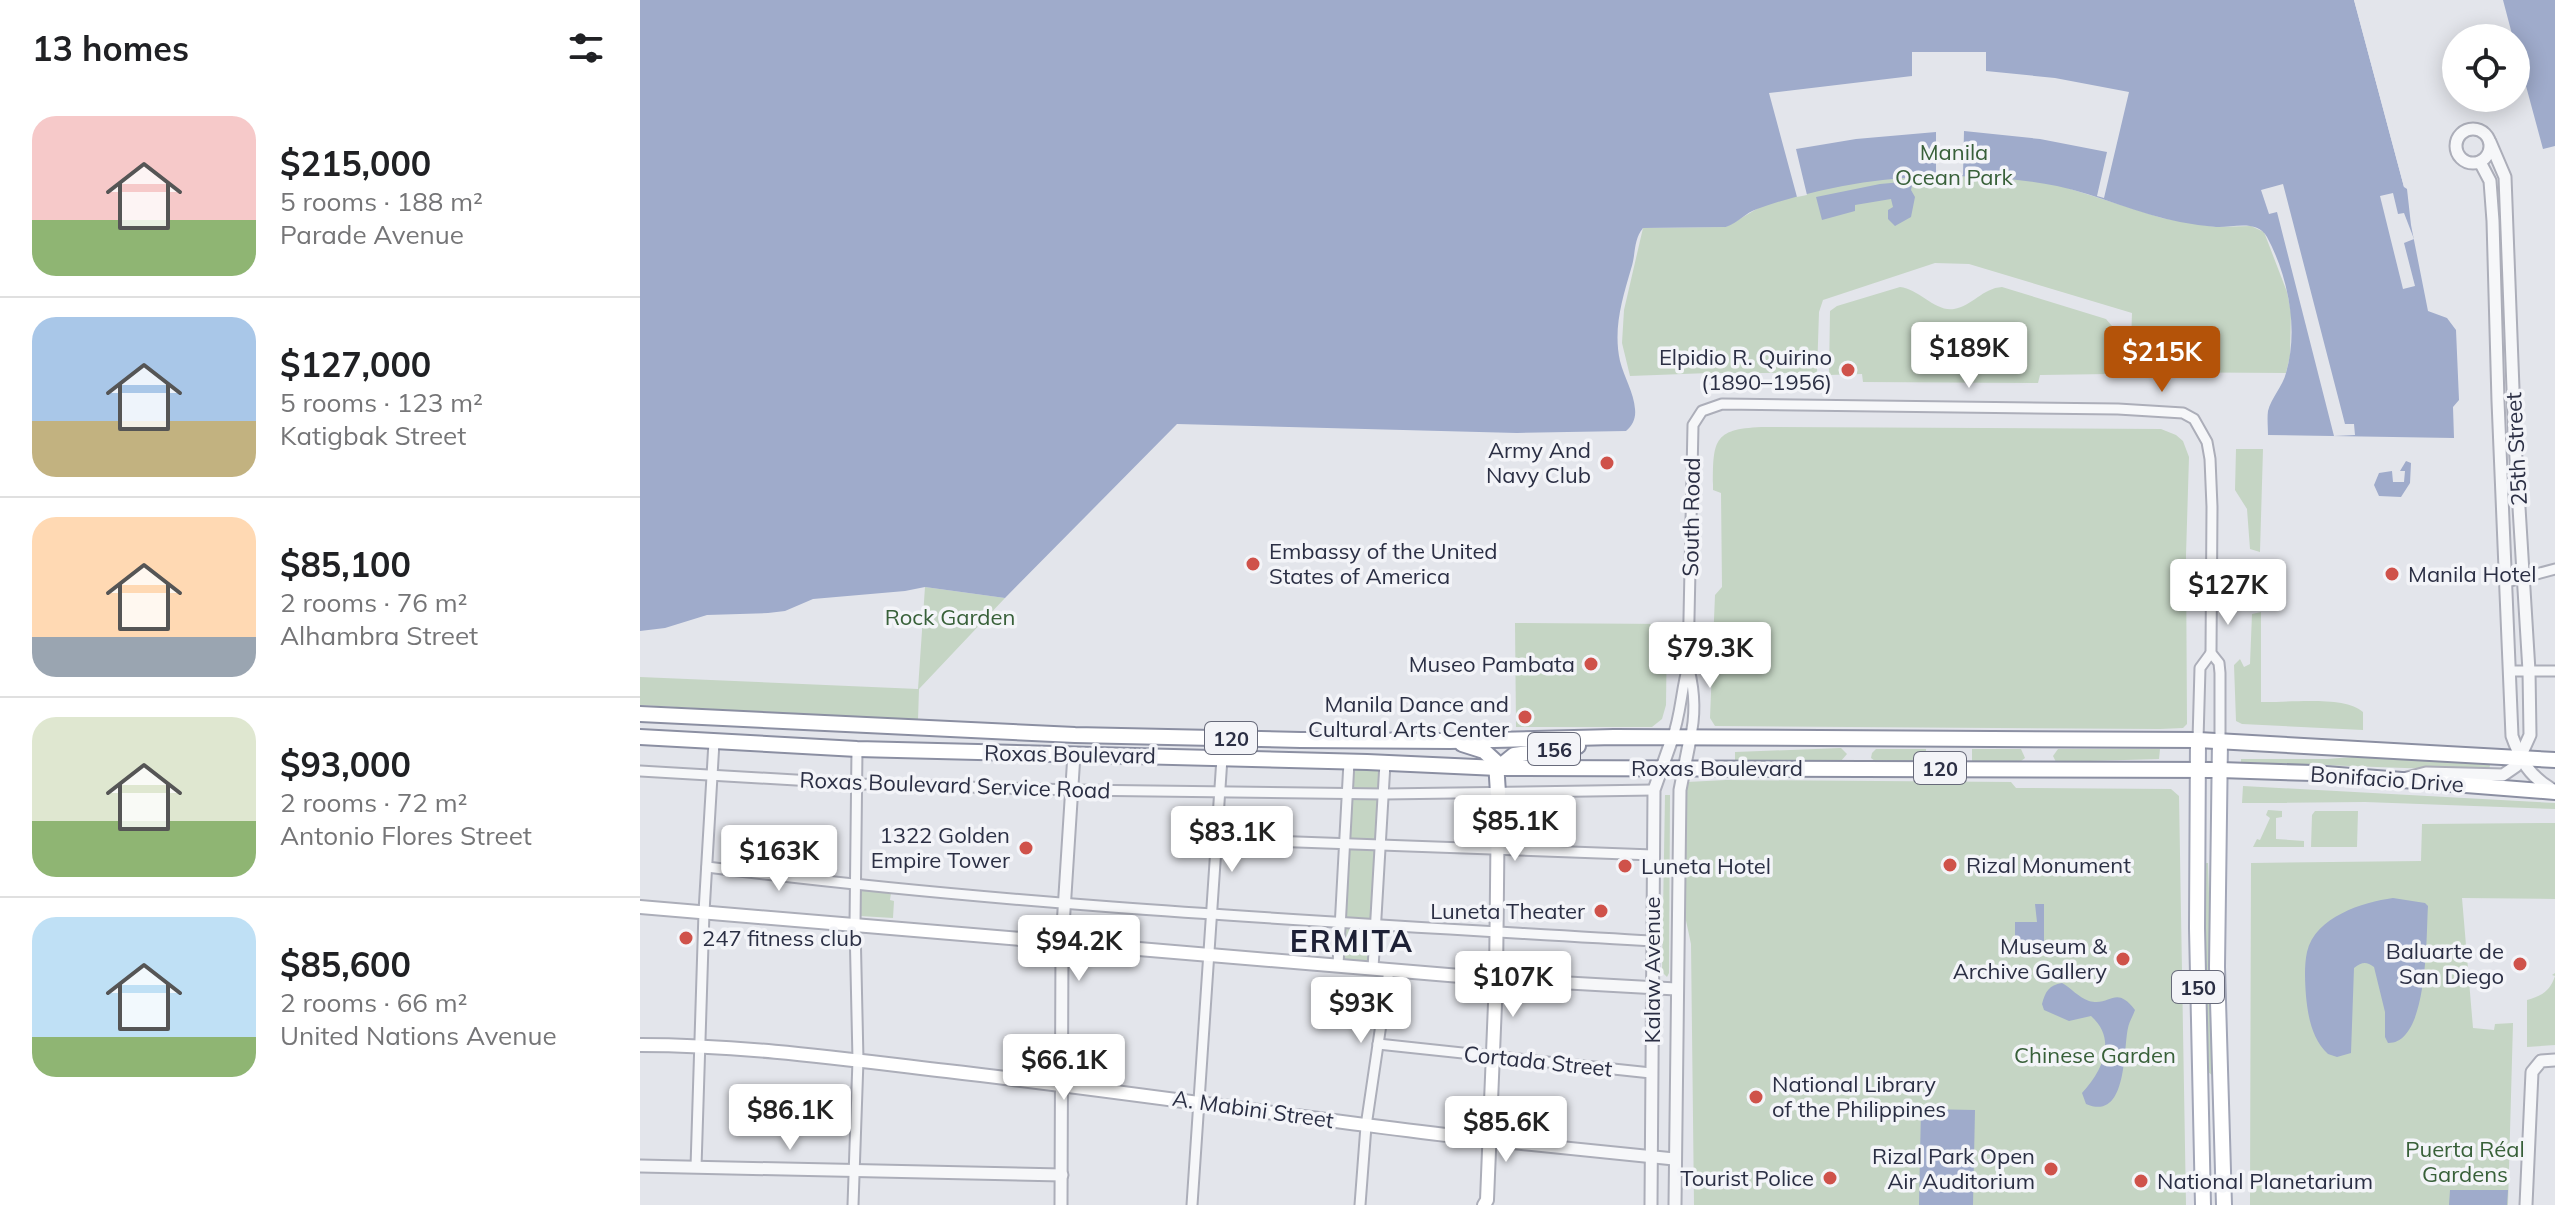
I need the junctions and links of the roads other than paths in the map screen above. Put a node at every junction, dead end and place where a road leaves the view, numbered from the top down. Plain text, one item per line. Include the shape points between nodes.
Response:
1 (2490, 142) junction
2 (2480, 162) junction
3 (2516, 459) junction
4 (2501, 460) junction
5 (2555, 569) edge
6 (2524, 577) junction
7 (2507, 582) junction
8 (2211, 653) junction
9 (1688, 666) junction
10 (2511, 671) junction
11 (2529, 671) junction
12 (2555, 671) edge
13 (640, 714) edge
14 (640, 737) edge
15 (1614, 737) junction
16 (1672, 739) junction
17 (1690, 739) junction
18 (1854, 740) junction
19 (2034, 740) junction
20 (2198, 740) junction
21 (1450, 741) junction
22 (2220, 741) junction
23 (714, 742) junction
24 (857, 749) junction
25 (1074, 754) junction
26 (2521, 757) junction
27 (1222, 758) junction
28 (2555, 760) edge
29 (1349, 762) junction
30 (1385, 763) junction
31 (1498, 768) junction
32 (1661, 768) junction
33 (1683, 768) junction
34 (1854, 768) junction
35 (2033, 769) junction
36 (2197, 769) junction
37 (2220, 770) junction
38 (640, 771) edge
39 (712, 775) junction
40 (2402, 780) junction
41 (857, 783) junction
42 (1073, 790) junction
43 (1654, 790) junction
44 (1220, 791) junction
45 (2555, 791) edge
46 (1346, 792) junction
47 (1498, 793) junction
48 (1384, 794) junction
49 (1218, 839) junction
50 (1344, 844) junction
51 (1381, 846) junction
52 (1497, 849) junction
53 (1653, 855) junction
54 (2218, 858) junction
55 (2197, 859) junction
56 (707, 867) junction
57 (855, 886) junction
58 (1065, 902) junction
59 (640, 907) edge
60 (704, 912) junction
61 (1213, 914) junction
62 (1340, 924) junction
63 (855, 925) junction
64 (1376, 925) junction
65 (1496, 932) junction
66 (1652, 941) junction
67 (1062, 942) junction
68 (1210, 954) junction
69 (1338, 965) junction
70 (1373, 968) junction
71 (1389, 970) junction
72 (1496, 979) junction
73 (1651, 988) junction
74 (1676, 989) junction
75 (1378, 1044) junction
76 (640, 1045) edge
77 (701, 1045) junction
78 (1493, 1057) junction
79 (858, 1060) junction
80 (2555, 1060) edge
81 (1651, 1073) junction
82 (2220, 1082) junction
83 (2200, 1083) junction
84 (1063, 1084) junction
85 (1198, 1101) junction
86 (1366, 1126) junction
87 (1488, 1140) junction
88 (1652, 1157) junction
89 (1674, 1159) junction
90 (640, 1166) edge
91 (696, 1167) junction
92 (854, 1171) junction
93 (1062, 1175) junction
94 (1487, 1203) edge
95 (853, 1205) edge
96 (1061, 1205) edge
97 (1192, 1205) edge
98 (1360, 1205) edge
99 (1651, 1205) edge
100 (1675, 1205) edge
101 (2203, 1205) edge
102 (2224, 1205) edge
103 (2526, 1205) edge

1 - 2 street via 2488,156
1 - 2 street, 25th Street via 2477,129 2458,139 2461,158
1 - 3 street, 25th Street via 2505,177
2 - 4 street, 25th Street via 2490,181 2493,221
3 - 4 street
3 - 6 street, 25th Street
4 - 7 street, 25th Street
5 - 6 street
6 - 7 street
6 - 11 street, 25th Street
7 - 10 street, 25th Street
8 - 9 street, South Road via 2210,459 2203,432 2183,413 1722,404 1697,416 1693,438
8 - 20 street via 2200,668
8 - 22 street via 2219,663
9 - 16 street, South Road
9 - 17 street, South Road via 1695,720
10 - 11 street
10 - 26 street, 25th Street via 2512,736
11 - 12 street
11 - 26 street, 25th Street via 2530,735
13 - 21 main road, Roxas Boulevard / 120 via 1075,735
14 - 23 main road, Roxas Boulevard / 120
15 - 16 main road, Roxas Boulevard / 120
15 - 21 main road, Roxas Boulevard / 120
15 - 31 main road, 156 via 1514,755
16 - 17 main road, Roxas Boulevard / 120
16 - 32 street, Kalaw Avenue
17 - 18 main road, Roxas Boulevard / 120
17 - 33 street, Kalaw Avenue
18 - 19 main road, Roxas Boulevard / 120
18 - 34 main road
19 - 20 main road, Roxas Boulevard / 120
19 - 35 main road
20 - 22 main road, Roxas Boulevard / 120
20 - 36 main road, 150
21 - 31 main road, 156 via 1484,751
22 - 26 main road, Bonifacio Drive / 120
22 - 37 main road, 150
23 - 24 main road, Roxas Boulevard / 120
23 - 39 street
24 - 25 main road, Roxas Boulevard / 120
24 - 41 street
25 - 27 main road, Roxas Boulevard / 120
25 - 42 street
26 - 28 main road, Bonifacio Drive / 120
26 - 40 street via 2503,775 2426,773
26 - 45 street, 25th Street via 2529,773
27 - 29 main road, Roxas Boulevard / 120
27 - 44 street
29 - 30 main road, Roxas Boulevard / 120
29 - 46 street
30 - 31 main road, Roxas Boulevard / 120
30 - 48 street
31 - 32 main road, Roxas Boulevard / 120
31 - 47 main road, 156
32 - 33 main road, Roxas Boulevard / 120
32 - 43 street, Kalaw Avenue
33 - 34 main road, Roxas Boulevard / 120
33 - 74 street, Kalaw Avenue
34 - 35 main road, Roxas Boulevard / 120
35 - 36 main road, Roxas Boulevard / 120
36 - 37 main road, Roxas Boulevard / 120
36 - 55 main road, 150
37 - 40 main road, Bonifacio Drive / 120
37 - 54 main road, 150
38 - 39 street, Roxas Boulevard Service Road
39 - 41 street, Roxas Boulevard Service Road
39 - 56 street
40 - 45 main road, Bonifacio Drive / 120
41 - 42 street, Roxas Boulevard Service Road
41 - 57 street
42 - 44 street, Roxas Boulevard Service Road
42 - 58 street
43 - 47 street, Roxas Boulevard Service Road
43 - 53 street, Kalaw Avenue
44 - 46 street, Roxas Boulevard Service Road
44 - 49 street
46 - 48 street, Roxas Boulevard Service Road
46 - 50 street
47 - 48 street, Roxas Boulevard Service Road
47 - 52 main road, 156
48 - 51 street
49 - 50 street
49 - 61 street
50 - 51 street
50 - 62 street
51 - 52 street
51 - 64 street
52 - 53 street
52 - 65 main road, 156
53 - 66 street, Kalaw Avenue
54 - 55 main road
54 - 82 main road, 150
55 - 83 main road, 150
56 - 57 street
56 - 60 street
57 - 58 street
57 - 63 street
58 - 61 street
58 - 67 street
59 - 60 main road
60 - 63 main road
60 - 77 street
61 - 62 street
61 - 68 street
62 - 64 street
62 - 69 street
63 - 67 main road
63 - 79 street
64 - 65 street
64 - 70 street
65 - 66 street
65 - 72 main road, 156
66 - 73 street, Kalaw Avenue
67 - 68 main road
67 - 84 street
68 - 69 main road
68 - 85 street
69 - 70 main road
70 - 71 main road
71 - 72 main road
71 - 75 street
72 - 73 street
72 - 78 main road, 156
73 - 74 street
73 - 81 street, Kalaw Avenue
74 - 89 street, Kalaw Avenue
75 - 78 street, Cortada Street
75 - 86 street
76 - 77 main road, A. Mabini Street
77 - 79 main road, A. Mabini Street
77 - 91 street
78 - 81 street, Cortada Street
78 - 87 main road, 156
79 - 84 main road, A. Mabini Street
79 - 92 street
80 - 103 street via 2541,1061 2532,1072
81 - 88 street, Kalaw Avenue
82 - 83 main road
82 - 102 main road, 150
83 - 101 main road, 150
84 - 85 main road, A. Mabini Street
84 - 93 street
85 - 86 main road, A. Mabini Street
85 - 97 street
86 - 87 main road, A. Mabini Street
86 - 98 street
87 - 88 street, A. Mabini Street
87 - 94 main road, 156
88 - 89 street, A. Mabini Street
88 - 99 street, Kalaw Avenue
89 - 100 street, Kalaw Avenue
90 - 91 street
91 - 92 street
92 - 93 street
92 - 95 street
93 - 96 street

